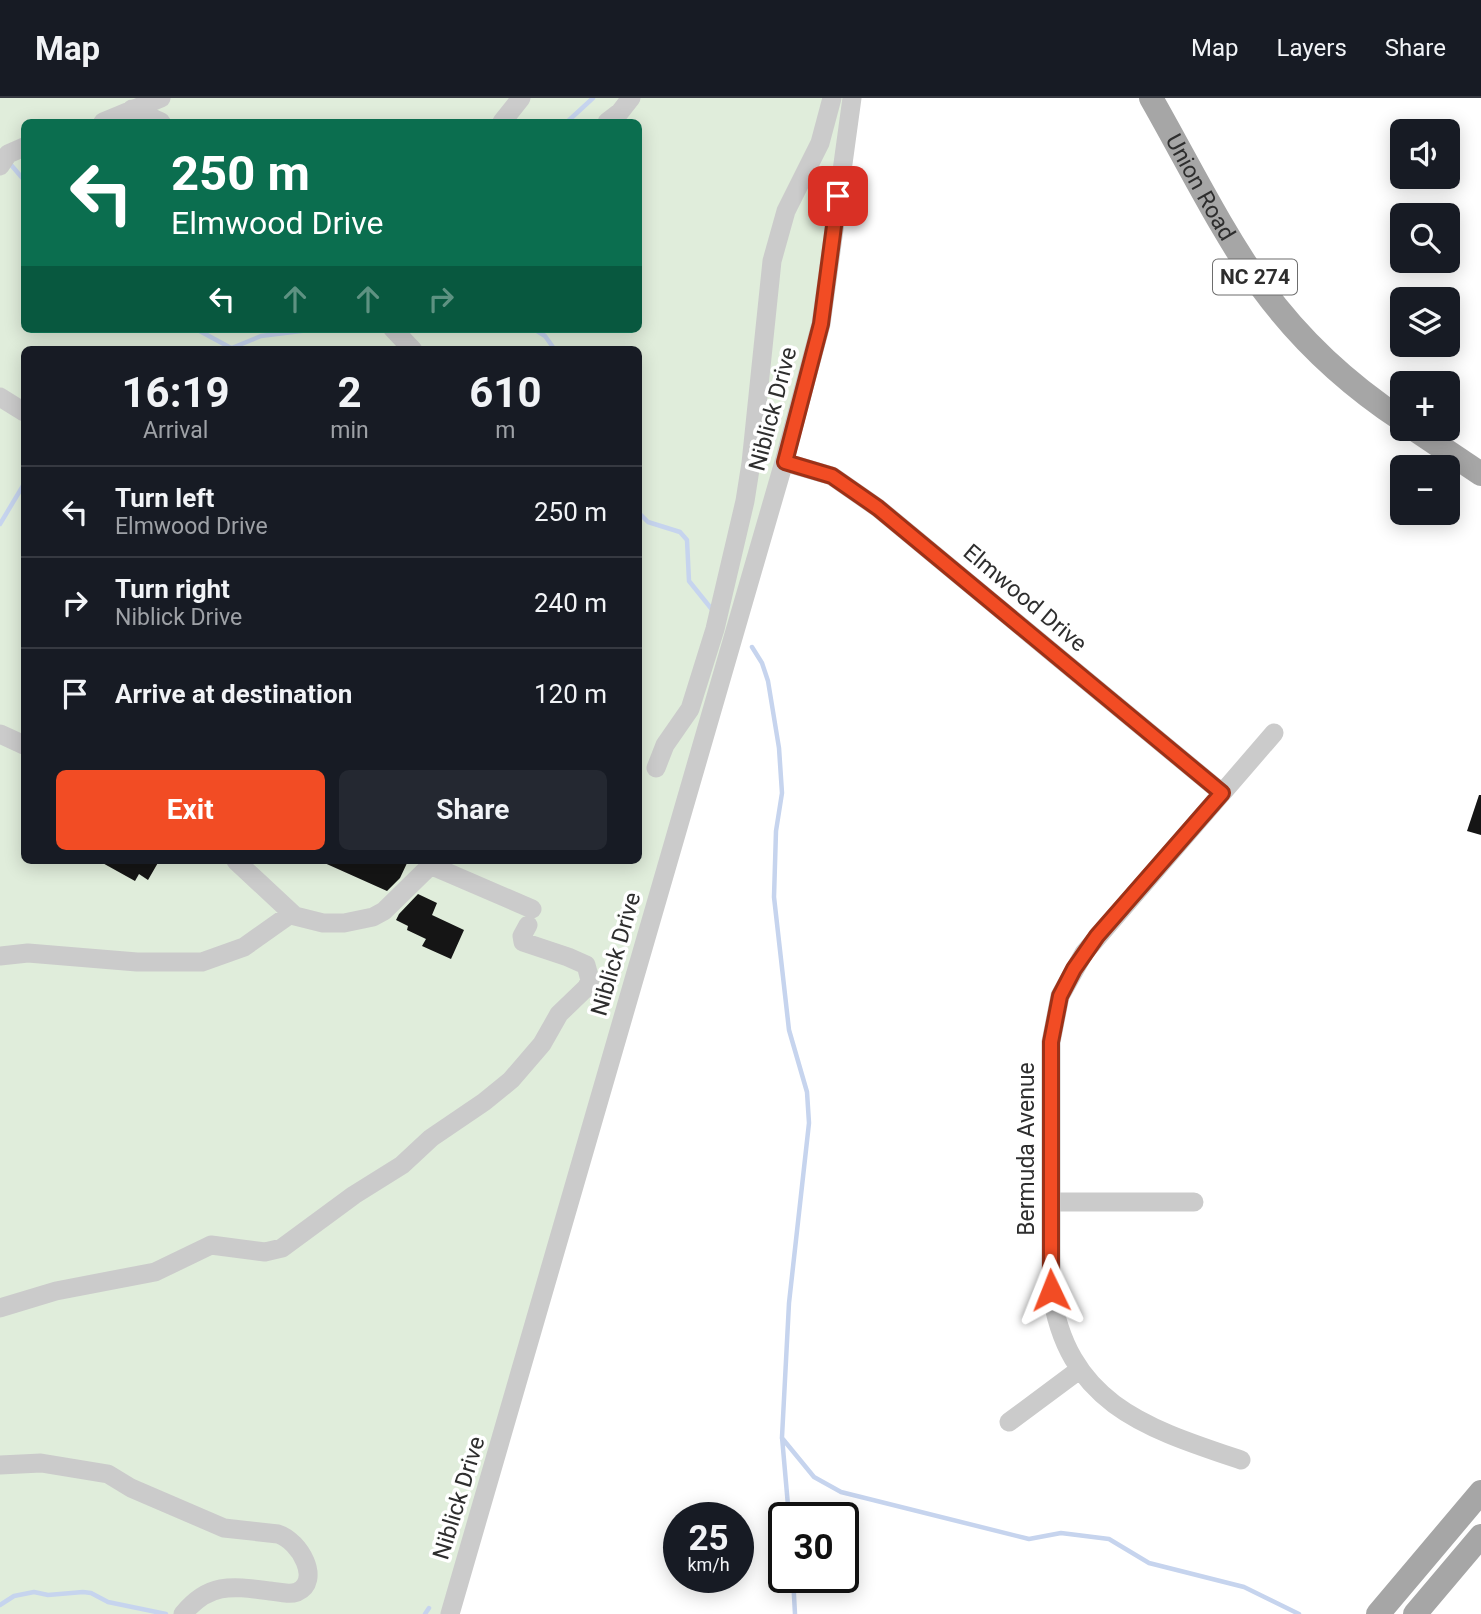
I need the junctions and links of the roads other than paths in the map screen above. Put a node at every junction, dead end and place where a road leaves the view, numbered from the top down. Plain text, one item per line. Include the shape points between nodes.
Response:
1 (161, 98) edge
2 (521, 98) edge
3 (631, 98) edge
4 (832, 98) edge
5 (852, 98) edge
6 (1151, 98) edge
7 (132, 109) junction
8 (110, 119) edge
9 (154, 119) edge
10 (504, 119) edge
11 (611, 119) edge
12 (21, 148) edge
13 (0, 166) edge
14 (397, 333) edge
15 (410, 346) edge
16 (0, 397) edge
17 (21, 410) edge
18 (1390, 411) edge
19 (1432, 441) edge
20 (785, 462) junction
21 (1481, 474) edge
22 (1274, 733) dead end
23 (0, 734) edge
24 (21, 744) edge
25 (656, 768) dead end
26 (1222, 793) junction
27 (239, 864) edge
28 (431, 864) edge
29 (434, 864) edge
30 (292, 913) junction
31 (0, 956) edge
32 (1051, 1202) junction
33 (1194, 1202) dead end
34 (0, 1308) edge
35 (1079, 1370) junction
36 (1009, 1422) dead end
37 (1241, 1460) dead end
38 (0, 1465) edge
39 (1481, 1492) edge
40 (1481, 1536) edge
41 (183, 1614) edge
42 (450, 1614) edge
43 (1378, 1614) edge
44 (1415, 1614) edge

1 - 7 street
2 - 10 street
3 - 11 street
4 - 25 street via 820,143 786,211 772,261 751,463 715,629 690,709 665,745
5 - 20 street, Niblick Drive via 821,324
6 - 18 main road, Union Road / NC 274 via 1263,290 1303,338
7 - 8 street
7 - 9 street
12 - 13 street via 8,154
14 - 15 street
16 - 17 street
19 - 21 main road
20 - 26 street, Elmwood Drive via 832,476 878,508
20 - 42 street, Niblick Drive
22 - 26 street, Bermuda Avenue
23 - 24 street
26 - 32 street, Bermuda Avenue via 1097,936 1060,996 1051,1042
27 - 30 street
28 - 30 street via 384,911 373,916 323,923
29 - 34 street via 530,917 523,942 586,965 587,987 559,1014 542,1044 511,1080 437,1133 402,1165 273,1252 211,1245 155,1272 56,1291
30 - 31 street via 244,947 202,962 28,953
32 - 33 street
32 - 35 street, Bermuda Avenue via 1053,1306
35 - 36 street
35 - 37 street, Bermuda Avenue via 1126,1413 1190,1443
38 - 41 street via 41,1463 107,1474 131,1489 224,1528 278,1534 299,1548 307,1568 302,1589 290,1594 227,1586 204,1594
39 - 43 main road
40 - 44 main road

